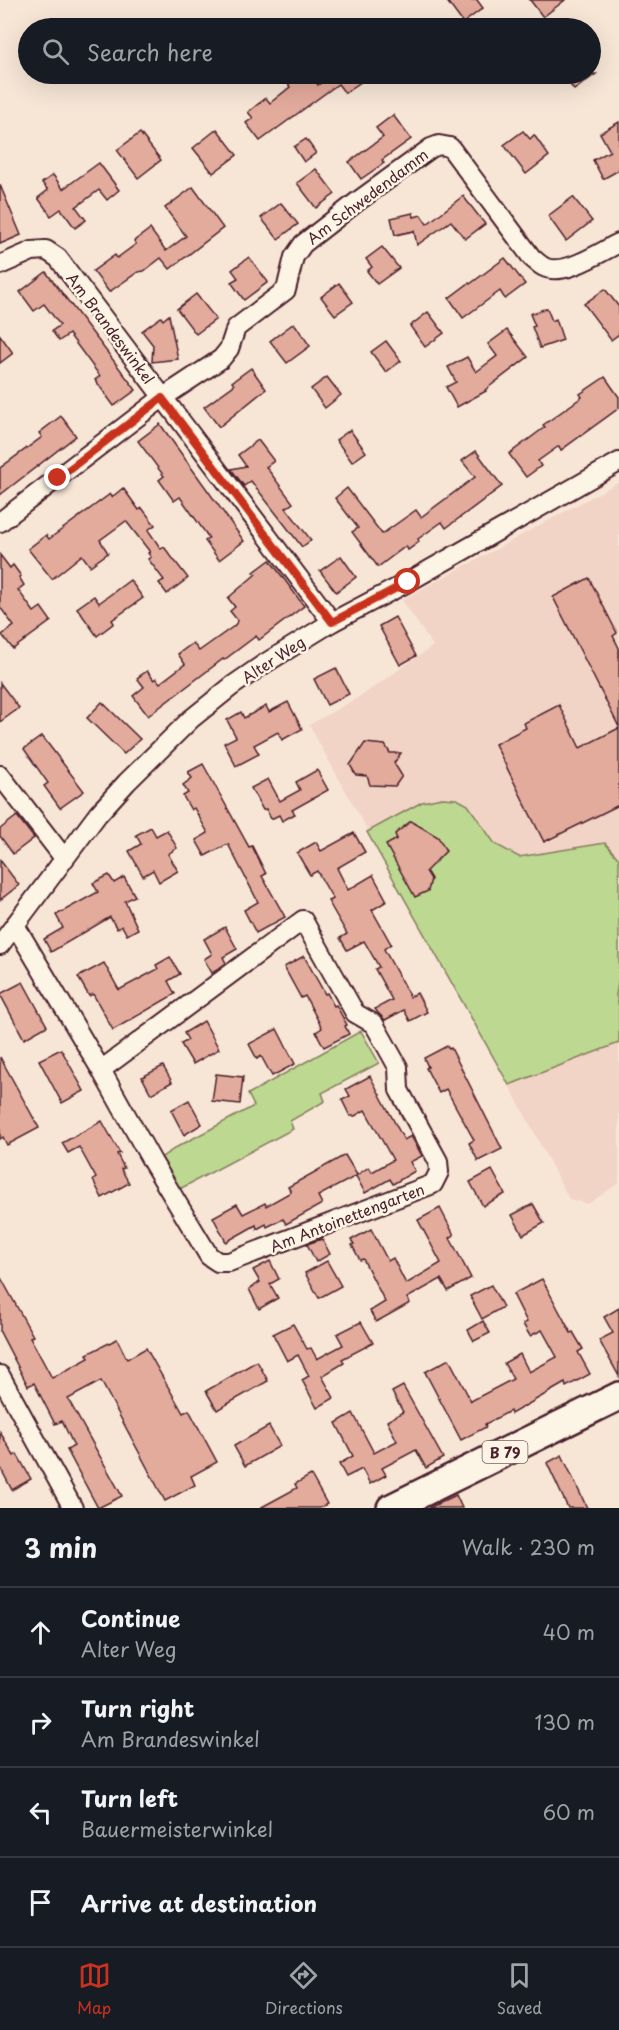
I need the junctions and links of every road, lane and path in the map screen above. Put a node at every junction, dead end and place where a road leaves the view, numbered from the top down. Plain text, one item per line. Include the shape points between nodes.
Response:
1 (619, 243) edge
2 (0, 265) edge
3 (162, 398) junction
4 (619, 462) edge
5 (0, 522) edge
6 (332, 622) junction
7 (0, 775) edge
8 (64, 858) junction
9 (15, 924) junction
10 (0, 945) edge
11 (101, 1070) junction
12 (0, 1375) edge
13 (619, 1396) edge
14 (73, 1508) edge
15 (391, 1508) edge

1 - 3 street, Am Schwedendamm via 564,269 543,267 532,258 450,147 431,148 303,244 294,257 286,290 236,328 221,359
2 - 3 street, Am Brandeswinkel via 32,250 46,250 58,258
3 - 5 street
3 - 6 street, Am Brandeswinkel
4 - 6 street, Alter Weg
6 - 8 street, Alter Weg via 264,664 191,719 127,782
7 - 8 street
8 - 9 street, Alter Weg
9 - 10 street, Alter Weg
9 - 11 street, Am Antoinettengarten
11 - 11 street, Am Antoinettengarten via 209,1256 218,1262 229,1262 434,1184 440,1172 438,1161 399,1090 398,1067 374,1024 355,1013 303,920
12 - 14 street
13 - 15 main road, B 79

